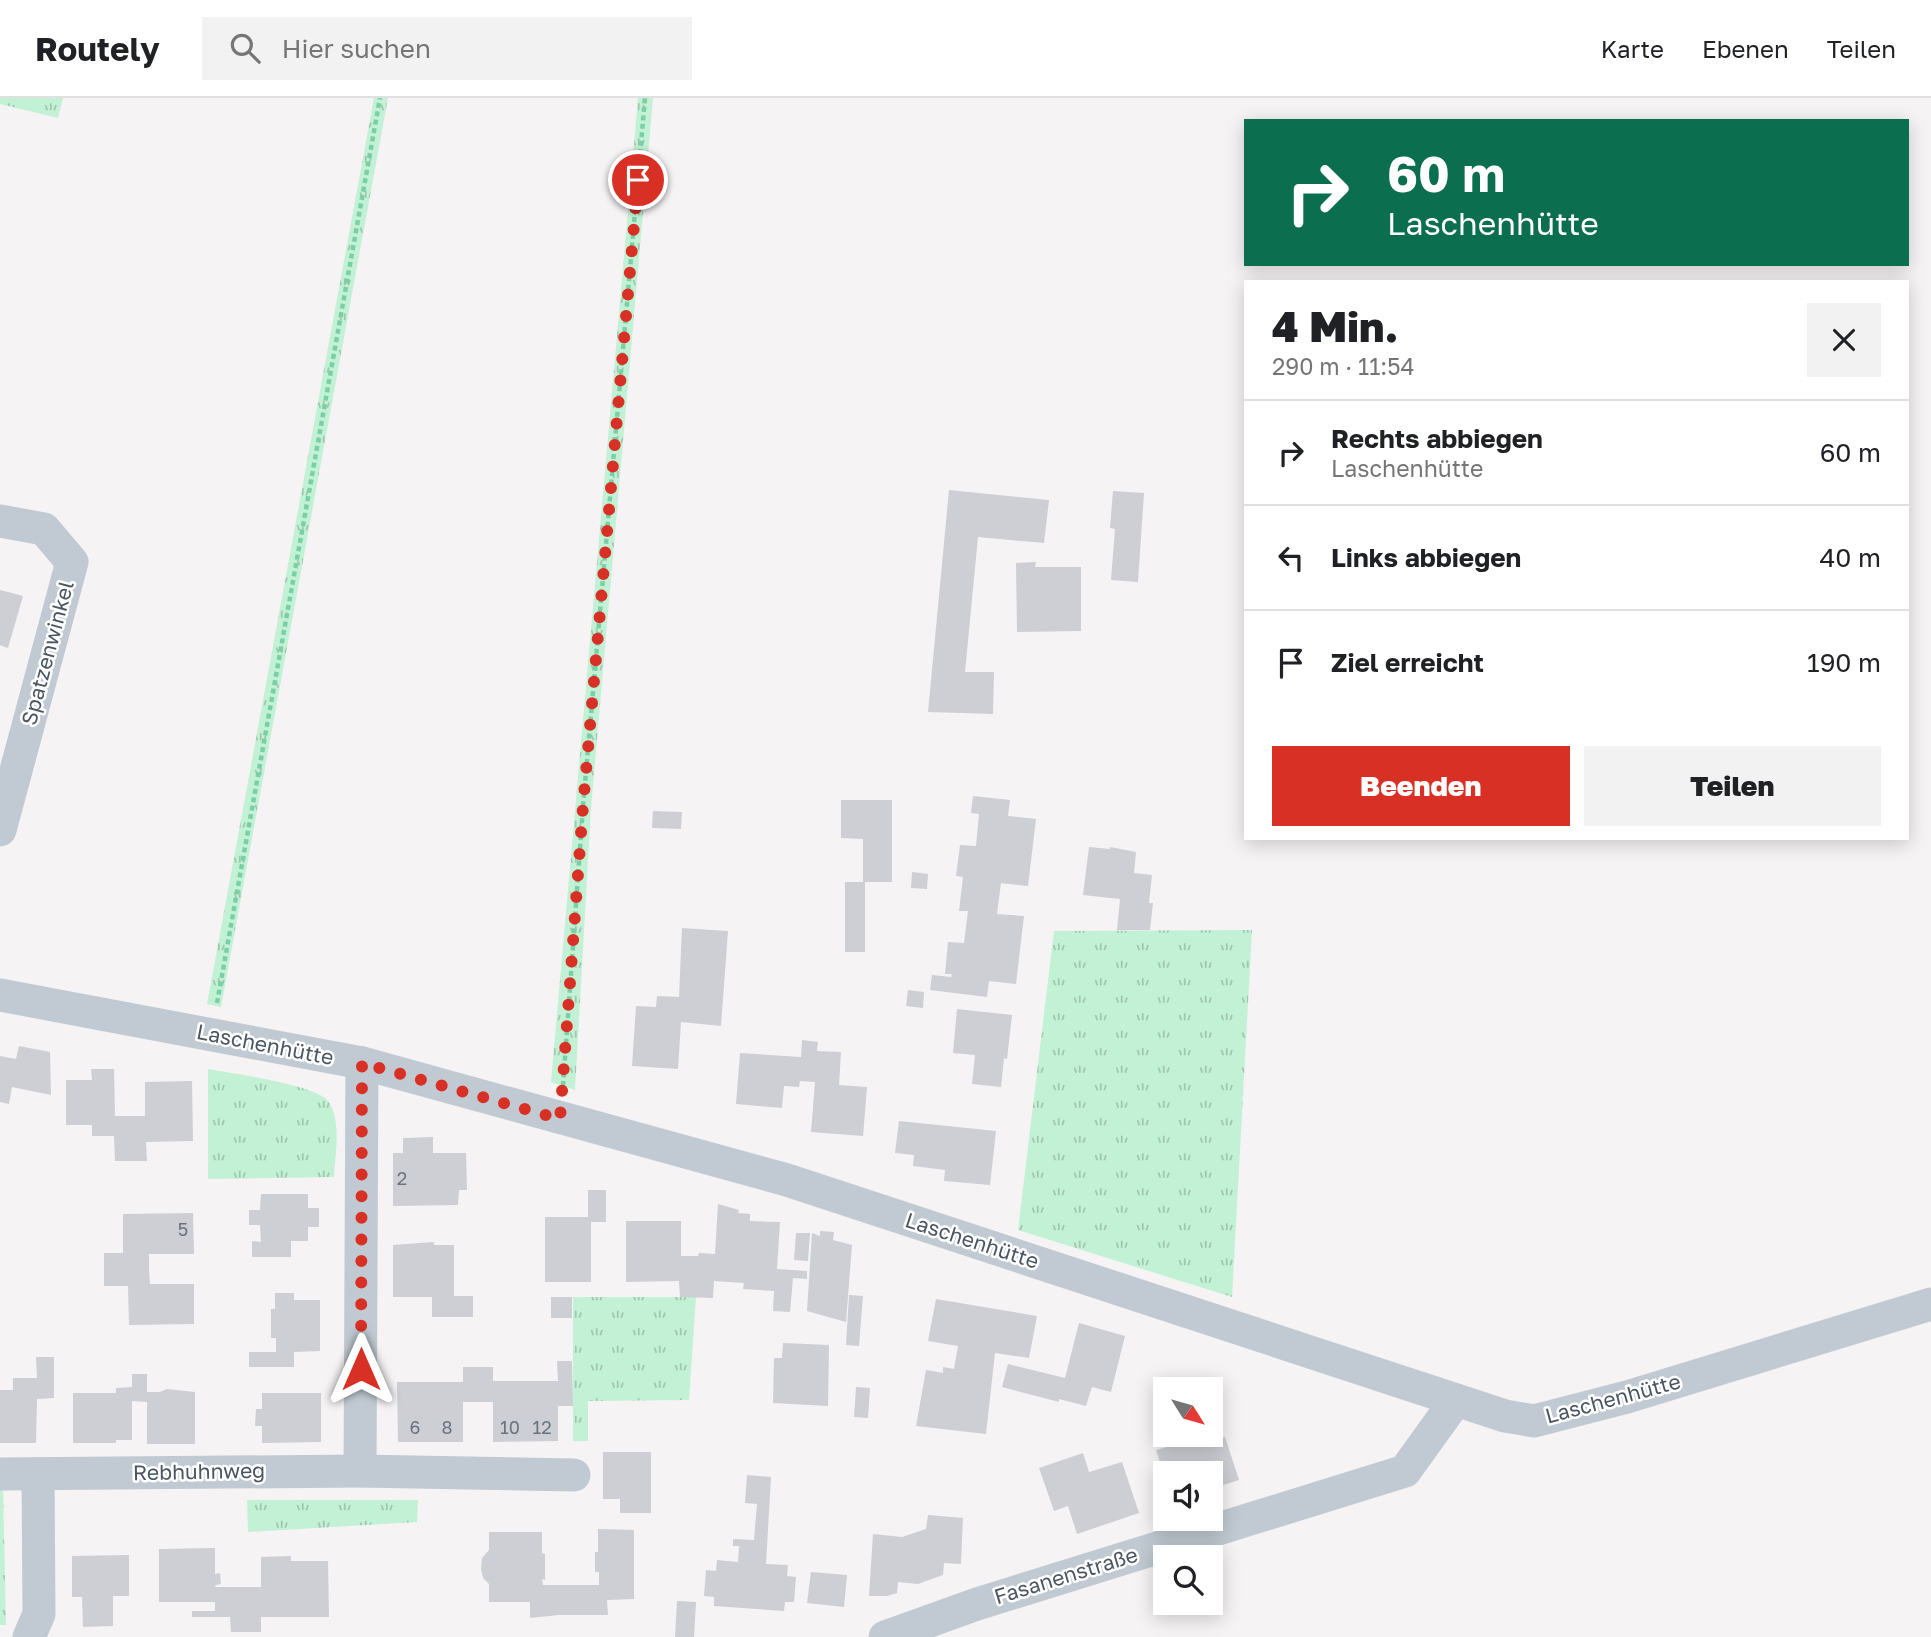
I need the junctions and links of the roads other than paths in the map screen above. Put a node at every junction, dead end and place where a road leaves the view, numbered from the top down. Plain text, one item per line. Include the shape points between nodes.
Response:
1 (0, 521) edge
2 (0, 830) edge
3 (0, 995) edge
4 (362, 1063) junction
5 (1931, 1304) edge
6 (1457, 1399) junction
7 (360, 1471) junction
8 (0, 1474) edge
9 (38, 1474) junction
10 (574, 1475) dead end
11 (20, 1636) edge
12 (885, 1637) edge

1 - 2 street, Spatzenwinkel via 44,529 72,562
3 - 4 street, Laschenhütte
4 - 6 street, Laschenhütte via 787,1181
4 - 7 street
5 - 6 street, Laschenhütte via 1534,1421
6 - 12 street, Fasanenstraße via 1405,1471
7 - 9 street, Rebhuhnweg
7 - 10 street, Rebhuhnweg
8 - 9 street, Rebhuhnweg
9 - 11 street via 39,1614

